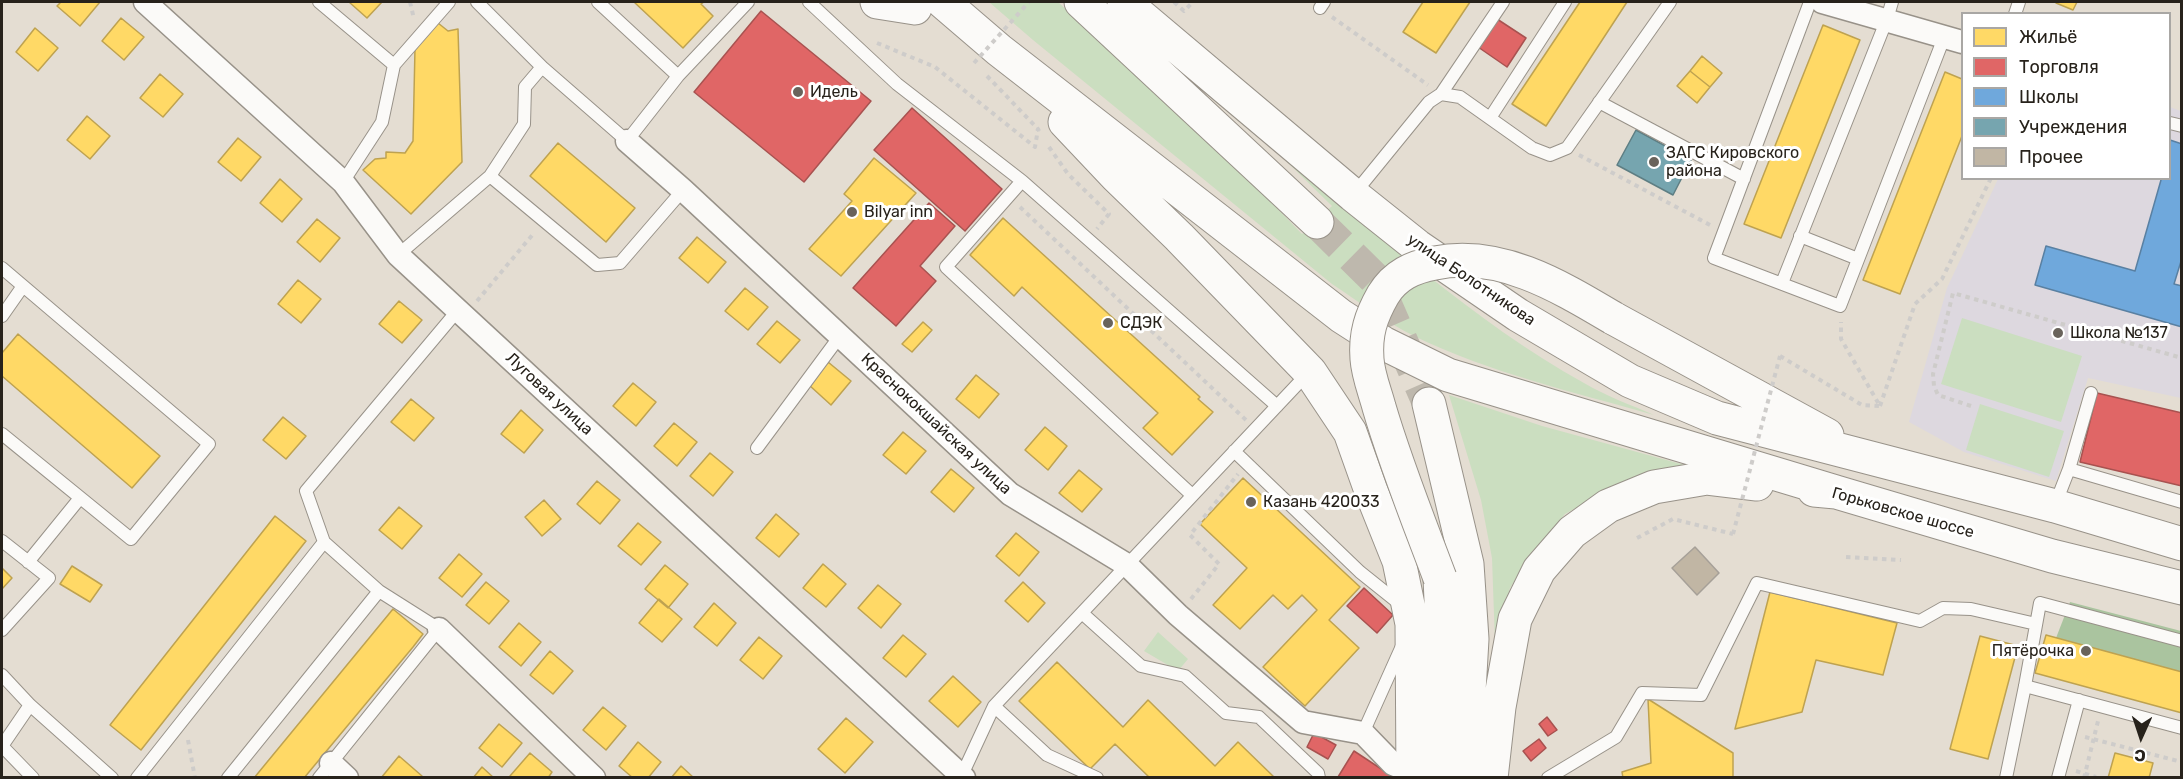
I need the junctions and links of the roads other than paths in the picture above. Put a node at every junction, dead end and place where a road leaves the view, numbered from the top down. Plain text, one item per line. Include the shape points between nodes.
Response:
1 (145, 2) edge
2 (319, 2) edge
3 (449, 2) edge
4 (477, 2) edge
5 (598, 2) edge
6 (748, 2) edge
7 (808, 2) edge
8 (877, 2) edge
9 (1081, 2) edge
10 (1124, 2) edge
11 (1503, 2) edge
12 (1565, 2) edge
13 (1670, 2) edge
14 (1810, 2) edge
15 (1822, 2) edge
16 (929, 5) edge
17 (1890, 10) edge
18 (1954, 38) edge
19 (986, 56) junction
20 (394, 65) junction
21 (542, 67) junction
22 (678, 76) junction
23 (1441, 94) junction
24 (1599, 102) junction
25 (1490, 118) junction
26 (627, 141) junction
27 (490, 176) junction
28 (1744, 179) junction
29 (1022, 181) junction
30 (343, 183) junction
31 (683, 190) junction
32 (1353, 195) junction
33 (1317, 222) tunnel mouth
34 (1800, 236) junction
35 (398, 255) junction
36 (1858, 258) junction
37 (2, 268) edge
38 (1782, 283) junction
39 (23, 286) junction
40 (461, 313) junction
41 (2, 315) edge
42 (840, 336) junction
43 (1310, 372) junction
44 (2091, 393) dead end
45 (1429, 404) tunnel mouth
46 (1277, 406) junction
47 (2, 434) edge
48 (756, 448) dead end
49 (1234, 451) junction
50 (1874, 460) junction
51 (2069, 470) junction
52 (1836, 492) junction
53 (1192, 495) junction
54 (80, 498) junction
55 (2181, 502) edge
56 (2055, 506) junction
57 (2, 541) edge
58 (324, 542) junction
59 (2181, 544) edge
60 (28, 562) junction
61 (1127, 565) junction
62 (2181, 588) edge
63 (379, 591) junction
64 (1082, 613) junction
65 (1412, 624) junction
66 (2036, 624) junction
67 (439, 629) junction
68 (2, 630) edge
69 (2181, 641) edge
70 (2, 675) edge
71 (2025, 686) junction
72 (2079, 700) junction
73 (30, 705) junction
74 (994, 706) junction
75 (2181, 728) edge
76 (1363, 733) junction
77 (332, 772) edge
78 (963, 776) edge
79 (1420, 776) edge
80 (33, 777) edge
81 (112, 777) edge
82 (136, 777) edge
83 (228, 777) edge
84 (594, 777) edge
85 (1097, 777) edge
86 (1319, 777) edge
87 (1464, 777) edge
88 (1491, 777) edge
89 (1548, 777) edge
90 (2006, 777) edge
91 (2058, 777) edge

1 - 30 street, Луговая улица
2 - 20 lane
3 - 20 lane
4 - 21 lane
5 - 22 lane
6 - 22 lane
7 - 29 lane via 897,84
8 - 16 main road
9 - 33 main road
10 - 32 main road, улица Болотникова
11 - 23 lane
12 - 25 lane
13 - 24 lane
14 - 28 lane
15 - 17 street
16 - 19 main road
17 - 18 street
17 - 34 lane
18 - 36 lane
19 - 43 main road via 1179,237
19 - 52 main road via 1383,343 1448,375
20 - 30 lane via 382,122
21 - 26 lane
21 - 27 lane via 525,87 524,124
22 - 26 lane
23 - 25 lane via 1460,96
23 - 32 lane via 1430,102
24 - 25 lane via 1567,148 1550,155 1532,148
24 - 28 lane
26 - 31 street, Краснококшайская улица
27 - 31 lane via 597,265 620,263
27 - 35 lane
28 - 38 lane via 1714,258
29 - 46 lane
29 - 53 lane via 946,267
30 - 35 street, Луговая улица
31 - 42 street, Краснококшайская улица
32 - 50 main road, улица Болотникова via 1417,246 1518,315 1630,381 1717,418
34 - 36 lane
34 - 38 lane
35 - 40 street, Луговая улица
36 - 38 lane via 1840,306
37 - 39 lane
39 - 41 lane
39 - 54 lane via 209,444 131,539
40 - 58 lane via 306,491
40 - 78 street, Луговая улица
42 - 48 lane
42 - 61 street, Краснококшайская улица via 1010,494
43 - 46 lane
43 - 65 main road via 1350,432 1399,561
44 - 51 lane
45 - 87 main road via 1467,564 1472,639
46 - 49 lane
47 - 54 lane
49 - 53 lane
49 - 65 lane via 1360,572 1401,604
50 - 56 main road
50 - 79 main road, bridge via 1530,274 1489,262 1451,260 1414,267 1390,284 1371,315 1366,338 1367,361 1386,431 1440,578 1443,644
51 - 55 lane
51 - 56 lane
52 - 62 main road, Горьковское шоссе via 2052,556
52 - 88 main road, Горьковское шоссе via 1707,478 1654,487 1608,506 1572,532 1539,570 1515,619
53 - 61 lane
54 - 60 lane
56 - 59 main road
57 - 60 lane
58 - 63 lane
58 - 82 lane
60 - 68 lane via 48,578
61 - 64 lane
61 - 76 street, Краснококшайская улица via 1178,615 1303,722
63 - 67 lane
63 - 83 lane
64 - 74 lane
64 - 86 lane via 1142,666 1185,676 1226,713 1259,717
65 - 76 lane
65 - 79 main road
66 - 69 lane via 2040,603
66 - 71 lane
66 - 89 lane via 1971,609 1942,608 1920,621 1757,583 1701,695 1642,693 1616,738
67 - 77 lane
67 - 84 street
70 - 73 lane
71 - 72 lane
71 - 90 lane
72 - 75 lane
72 - 91 lane
73 - 80 lane via 2,746
73 - 81 lane
74 - 78 lane
74 - 85 lane via 1047,755
76 - 79 street via 1393,764

